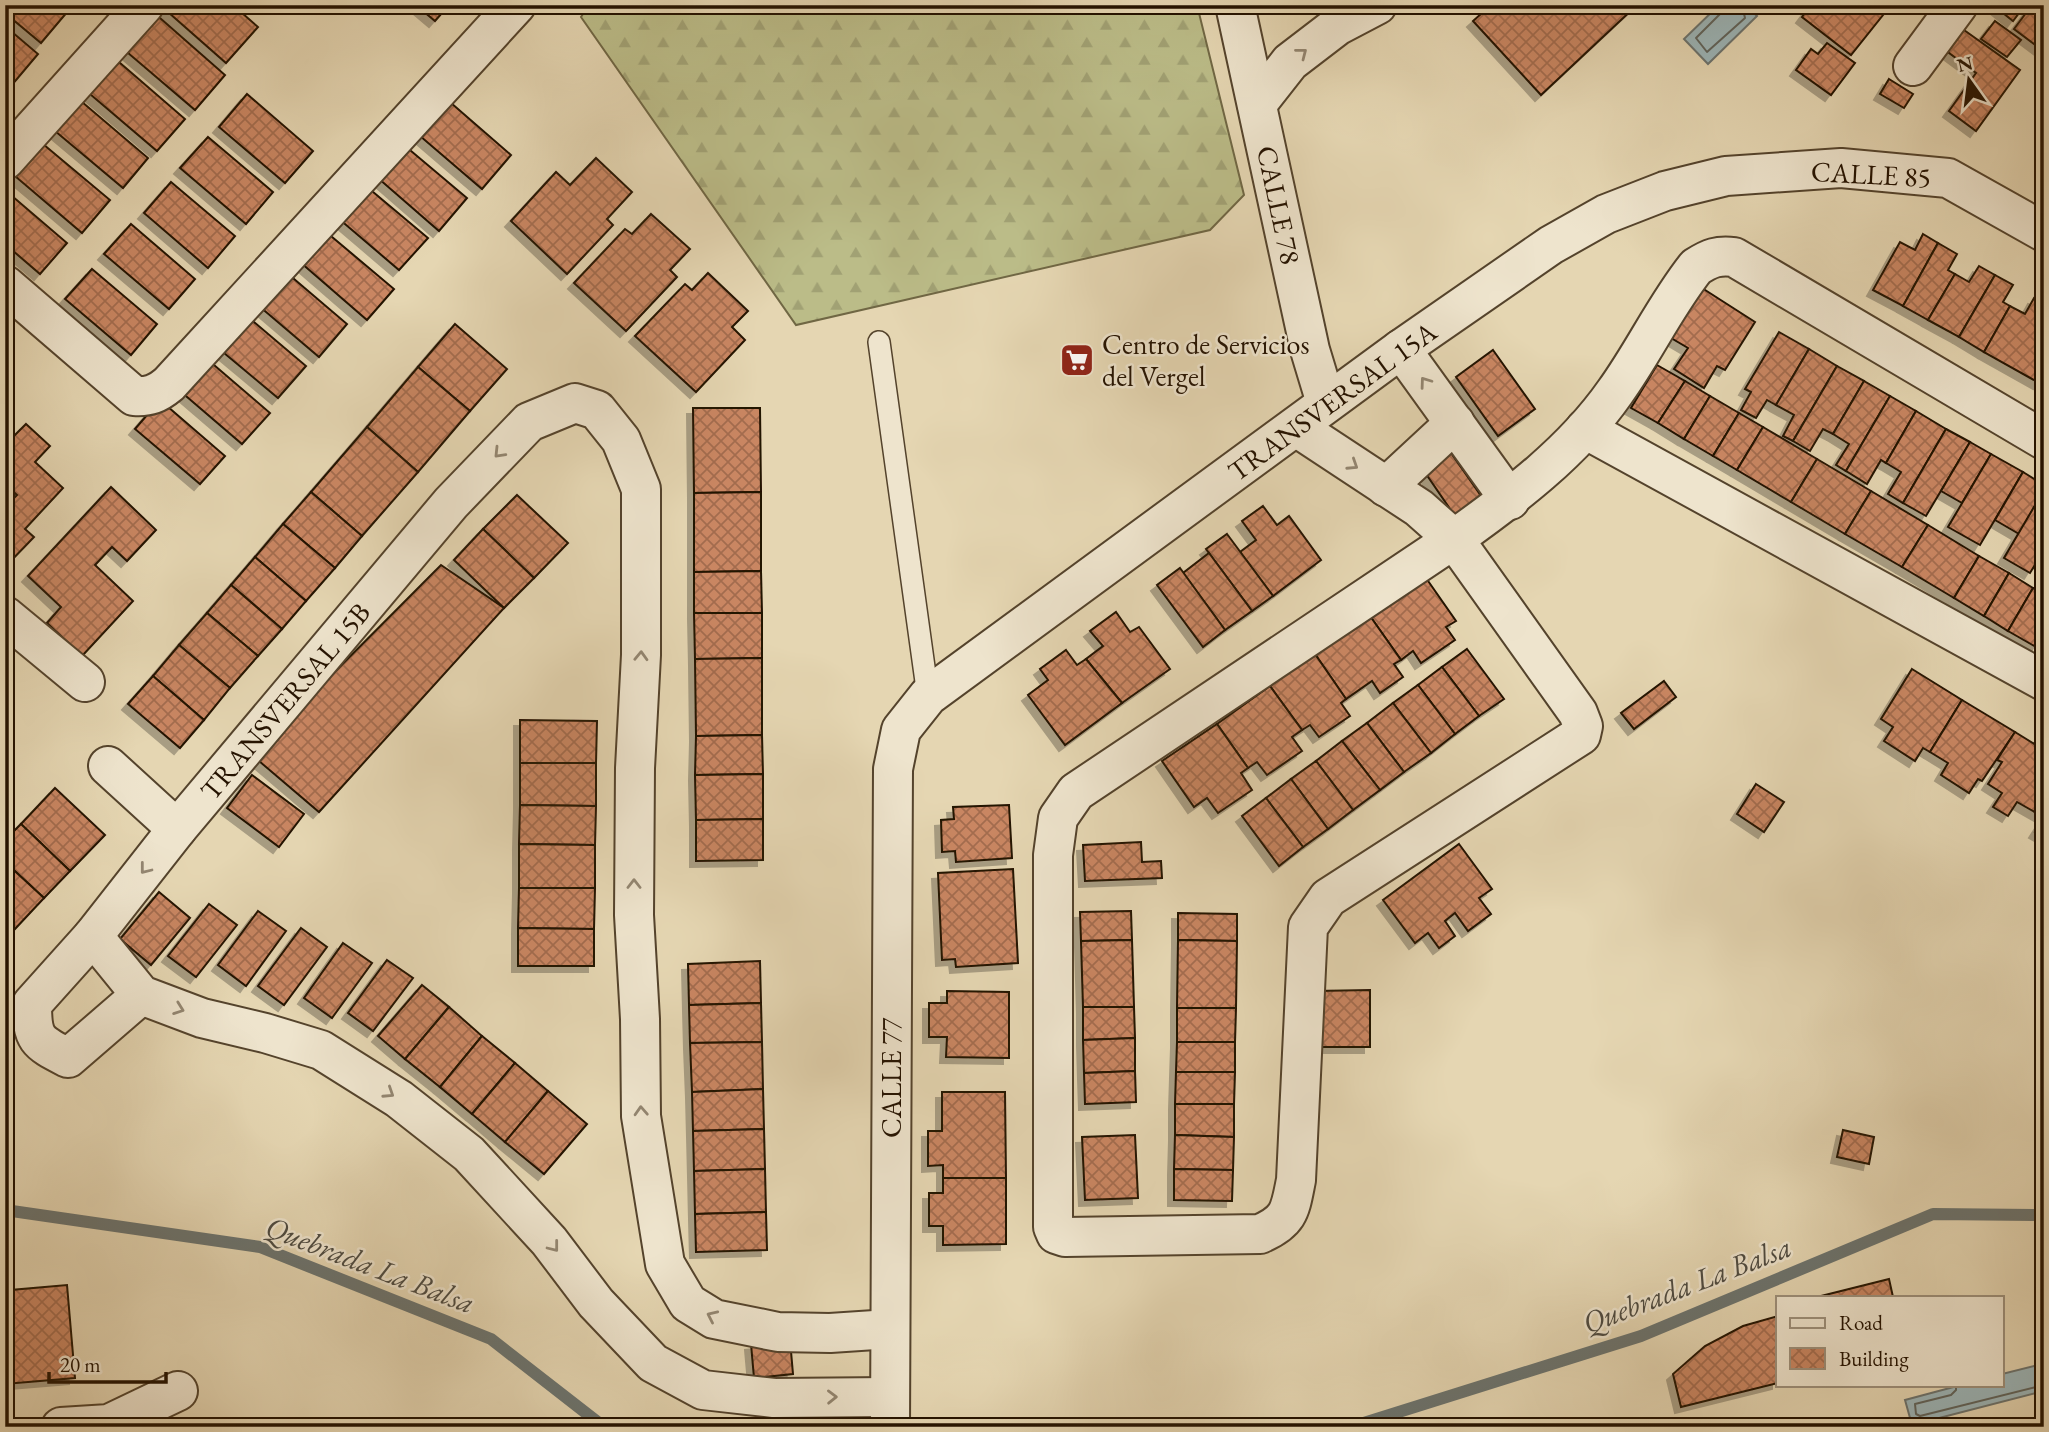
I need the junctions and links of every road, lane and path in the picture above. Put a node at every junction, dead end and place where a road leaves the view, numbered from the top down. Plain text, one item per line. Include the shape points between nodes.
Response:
1 (144, 5) edge
2 (516, 5) edge
3 (1235, 5) edge
4 (1958, 5) edge
5 (1372, 7) edge
6 (1913, 66) dead end
7 (1257, 104) junction
8 (5, 160) edge
9 (1726, 176) joint
10 (2044, 232) edge
11 (5, 285) edge
12 (879, 342) dead end
13 (1401, 349) junction
14 (1326, 403) junction
15 (1455, 423) junction
16 (1296, 427) junction
17 (1585, 429) junction
18 (2044, 440) edge
19 (1386, 487) junction
20 (1510, 500) junction
21 (1454, 540) junction
22 (5, 615) edge
23 (2044, 681) edge
24 (85, 682) dead end
25 (928, 696) junction
26 (901, 730) joint
27 (108, 766) dead end
28 (177, 829) junction
29 (93, 936) junction
30 (141, 995) junction
31 (890, 1329) junction
32 (178, 1391) dead end
33 (890, 1412) edge
34 (109, 1426) edge
35 (61, 1427) edge

1 - 8 street
2 - 11 street via 159,393 134,396
3 - 7 street, CALLE 78
4 - 6 street
7 -> 5 street via 1290,62 1337,26
7 - 14 street, CALLE 78 via 1310,350
9 - 10 street, CALLE 85 via 1841,168 1948,178
9 - 13 street, TRANSVERSAL 15A via 1665,191 1606,214 1551,245
12 - 25 lane
13 - 14 street, TRANSVERSAL 15A
15 -> 13 street
14 - 16 street, TRANSVERSAL 15A
15 - 19 street
15 - 20 street
16 -> 19 street
16 - 25 street, TRANSVERSAL 15A
17 - 18 street via 1614,393 1696,267 1720,255 1734,257
17 - 20 street
17 - 23 street
19 - 21 street via 1419,508
20 - 21 street
21 - 21 street via 1578,713 1581,735 1328,898 1308,927 1296,1180 1290,1211 1278,1226 1260,1234 1056,1234 1053,855 1058,818 1076,792
22 - 24 street
25 - 26 street, TRANSVERSAL 15A
26 - 31 street, CALLE 77 via 893,769
27 - 28 street
28 -> 29 street, TRANSVERSAL 15B
31 -> 28 street, TRANSVERSAL 15B via 778,1332 714,1319 688,1303 665,1264 641,1116 634,915 641,489 621,440 597,410 575,403 529,422 451,503
29 - 30 street
29 - 30 street, TRANSVERSAL 15B via 32,1004 32,1028 43,1045 68,1058
30 -> 33 street via 202,1018 321,1050 399,1100 469,1154 653,1363 704,1390
31 - 33 street, CALLE 77
32 - 34 street
34 - 35 street

